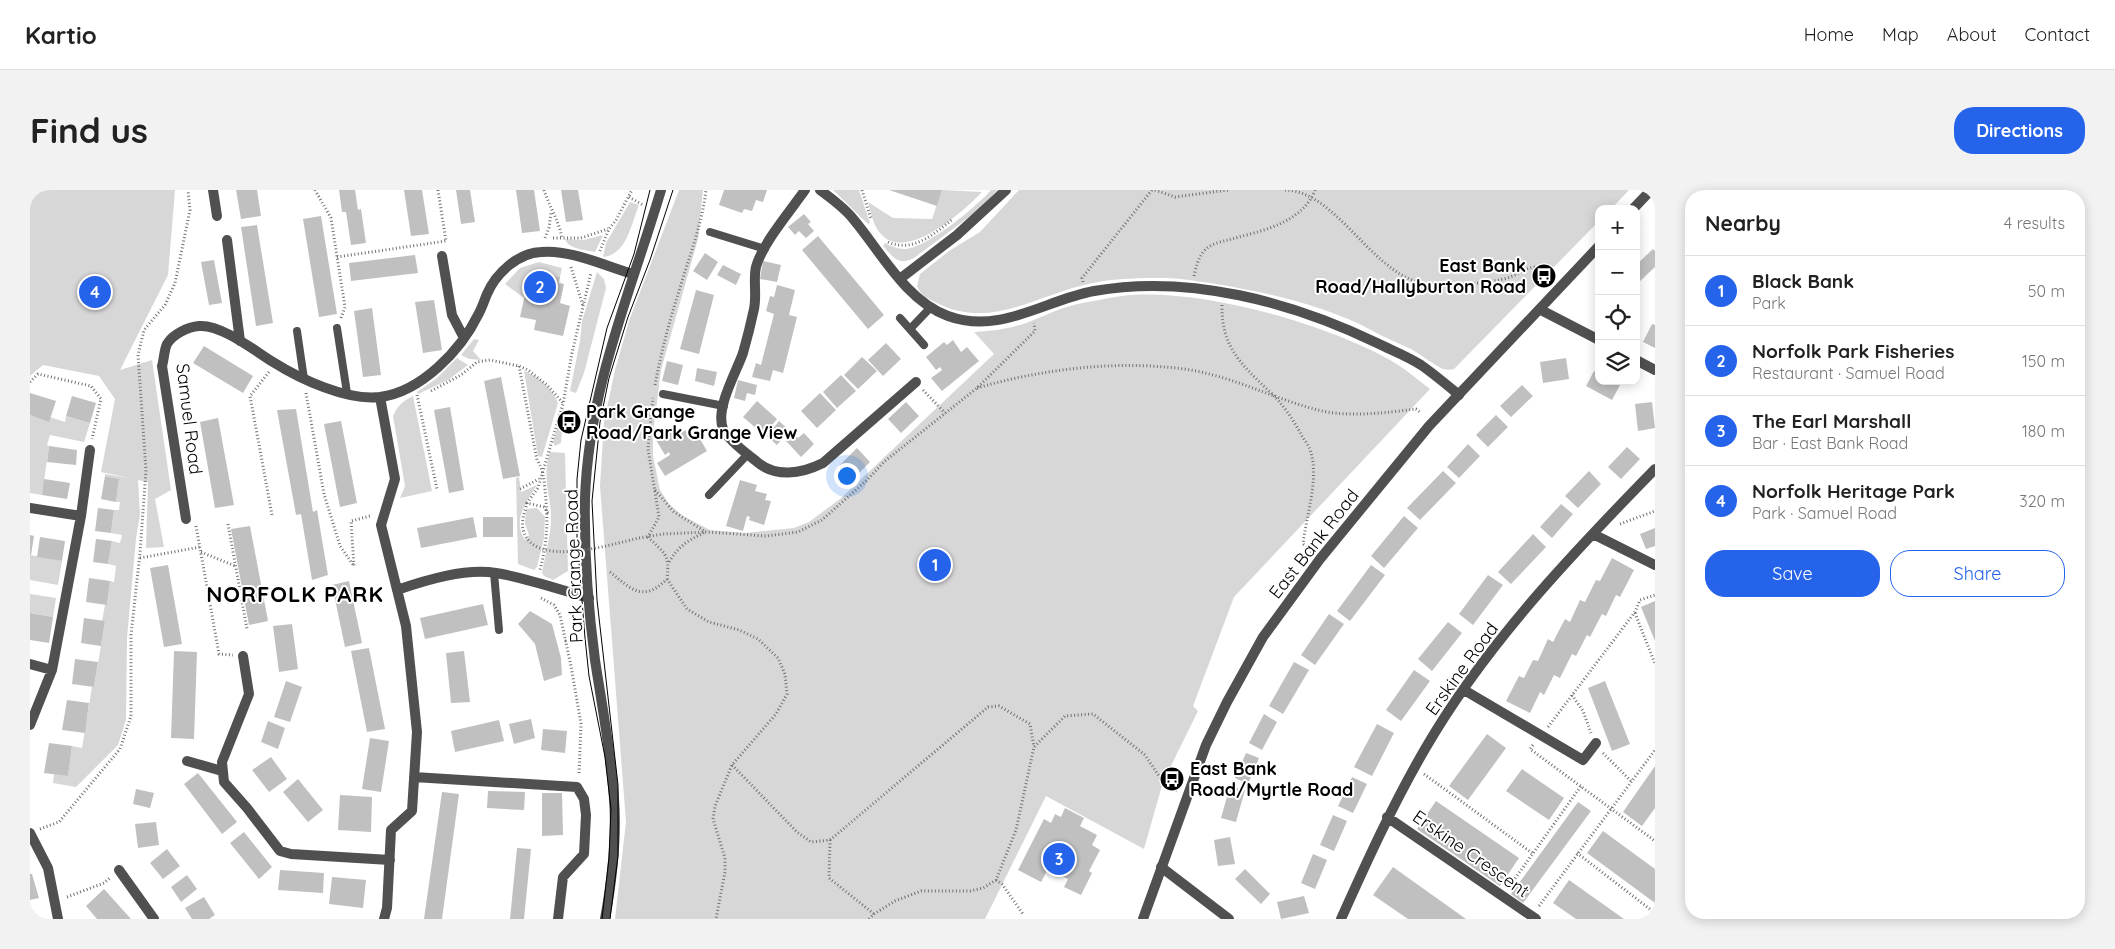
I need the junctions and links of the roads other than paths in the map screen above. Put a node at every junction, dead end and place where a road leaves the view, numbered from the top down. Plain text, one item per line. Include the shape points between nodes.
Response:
1 (213, 190) edge
2 (661, 190) edge
3 (805, 190) edge
4 (820, 190) edge
5 (1006, 190) edge
6 (1651, 190) edge
7 (1637, 205) edge
8 (217, 216) dead end
9 (710, 232) dead end
10 (227, 240) dead end
11 (765, 249) junction
12 (1595, 250) edge
13 (442, 256) road end
14 (633, 274) junction
15 (901, 278) junction
16 (931, 307) junction
17 (1541, 310) junction
18 (900, 318) dead end
19 (337, 328) road end
20 (910, 329) junction
21 (297, 331) dead end
22 (464, 338) junction
23 (1595, 338) edge
24 (240, 341) junction
25 (924, 345) dead end
26 (1640, 362) edge
27 (1655, 370) edge
28 (304, 379) junction
29 (916, 382) road end
30 (347, 393) junction
31 (663, 394) dead end
32 (1459, 395) junction
33 (380, 397) junction
34 (724, 406) junction
35 (90, 450) road end
36 (748, 454) junction
37 (1655, 469) edge
38 (709, 495) dead end
39 (30, 508) edge
40 (81, 516) junction
41 (186, 519) road end
42 (1593, 534) junction
43 (1655, 565) edge
44 (494, 573) junction
45 (397, 590) junction
46 (589, 598) junction
47 (500, 630) dead end
48 (243, 656) road end
49 (30, 664) edge
50 (52, 670) junction
51 (1464, 690) junction
52 (30, 725) edge
53 (1596, 743) dead end
54 (187, 761) dead end
55 (222, 770) junction
56 (414, 777) junction
57 (1387, 817) junction
58 (30, 833) edge
59 (390, 860) junction
60 (1161, 867) junction
61 (118, 870) dead end
62 (1533, 917) edge
63 (58, 919) edge
64 (154, 919) edge
65 (384, 919) edge
66 (558, 919) edge
67 (605, 919) edge
68 (1143, 919) edge
69 (1228, 919) edge
70 (1341, 919) edge

1 - 8 street
2 - 14 street, Park Grange Road
3 - 11 street
4 - 15 street via 852,218
5 - 15 street via 957,235
6 - 7 street
9 - 11 lane
10 - 24 street
11 - 34 street via 756,268 755,307 744,350
12 - 17 street, East Bank Road
13 - 22 street via 452,314
14 - 22 street, Samuel Road via 567,253 543,251 522,257 493,282
14 - 46 street, Park Grange Road via 608,351 592,426 585,497
15 - 16 street
16 - 20 lane
16 - 32 street via 948,316 983,322 1009,319 1083,293 1134,286 1170,286 1224,294 1299,311 1349,329 1420,364
17 - 23 street
17 - 32 street, East Bank Road
18 - 20 lane
19 - 30 lane
20 - 25 lane
21 - 28 lane
22 - 33 street, Samuel Road via 415,390
24 - 28 street, Samuel Road
24 - 41 street, Samuel Road via 217,329 200,326 180,331 168,344 162,366
26 - 27 street
28 - 30 street, Samuel Road
29 - 36 street via 818,466 780,473 769,470
30 - 33 street, Samuel Road
31 - 34 lane
32 - 60 street, East Bank Road via 1320,559 1263,637 1206,745
33 - 45 street via 395,479 381,524
34 - 36 street via 723,428 727,436
35 - 40 street
36 - 38 lane
37 - 42 street, Erskine Road
39 - 40 street
40 - 50 street
42 - 43 street
42 - 51 street, Erskine Road via 1530,605
44 - 45 street via 442,577
44 - 46 street
44 - 47 lane
45 - 56 street via 406,626 417,732
46 - 67 street, Park Grange Road via 614,800 613,857
48 - 55 street via 249,694 222,762
49 - 50 street
50 - 52 street
51 - 53 street via 1583,760
51 - 57 street, Erskine Road
54 - 55 street
55 - 59 street via 224,782 280,851
56 - 59 street via 412,811 391,830
56 - 66 street via 577,787 584,799 586,815 584,854 564,877
57 - 62 street, Erskine Crescent
57 - 70 street, Erskine Road
58 - 63 street via 48,868
59 - 65 street
60 - 68 street, East Bank Road
60 - 69 street
61 - 64 street

